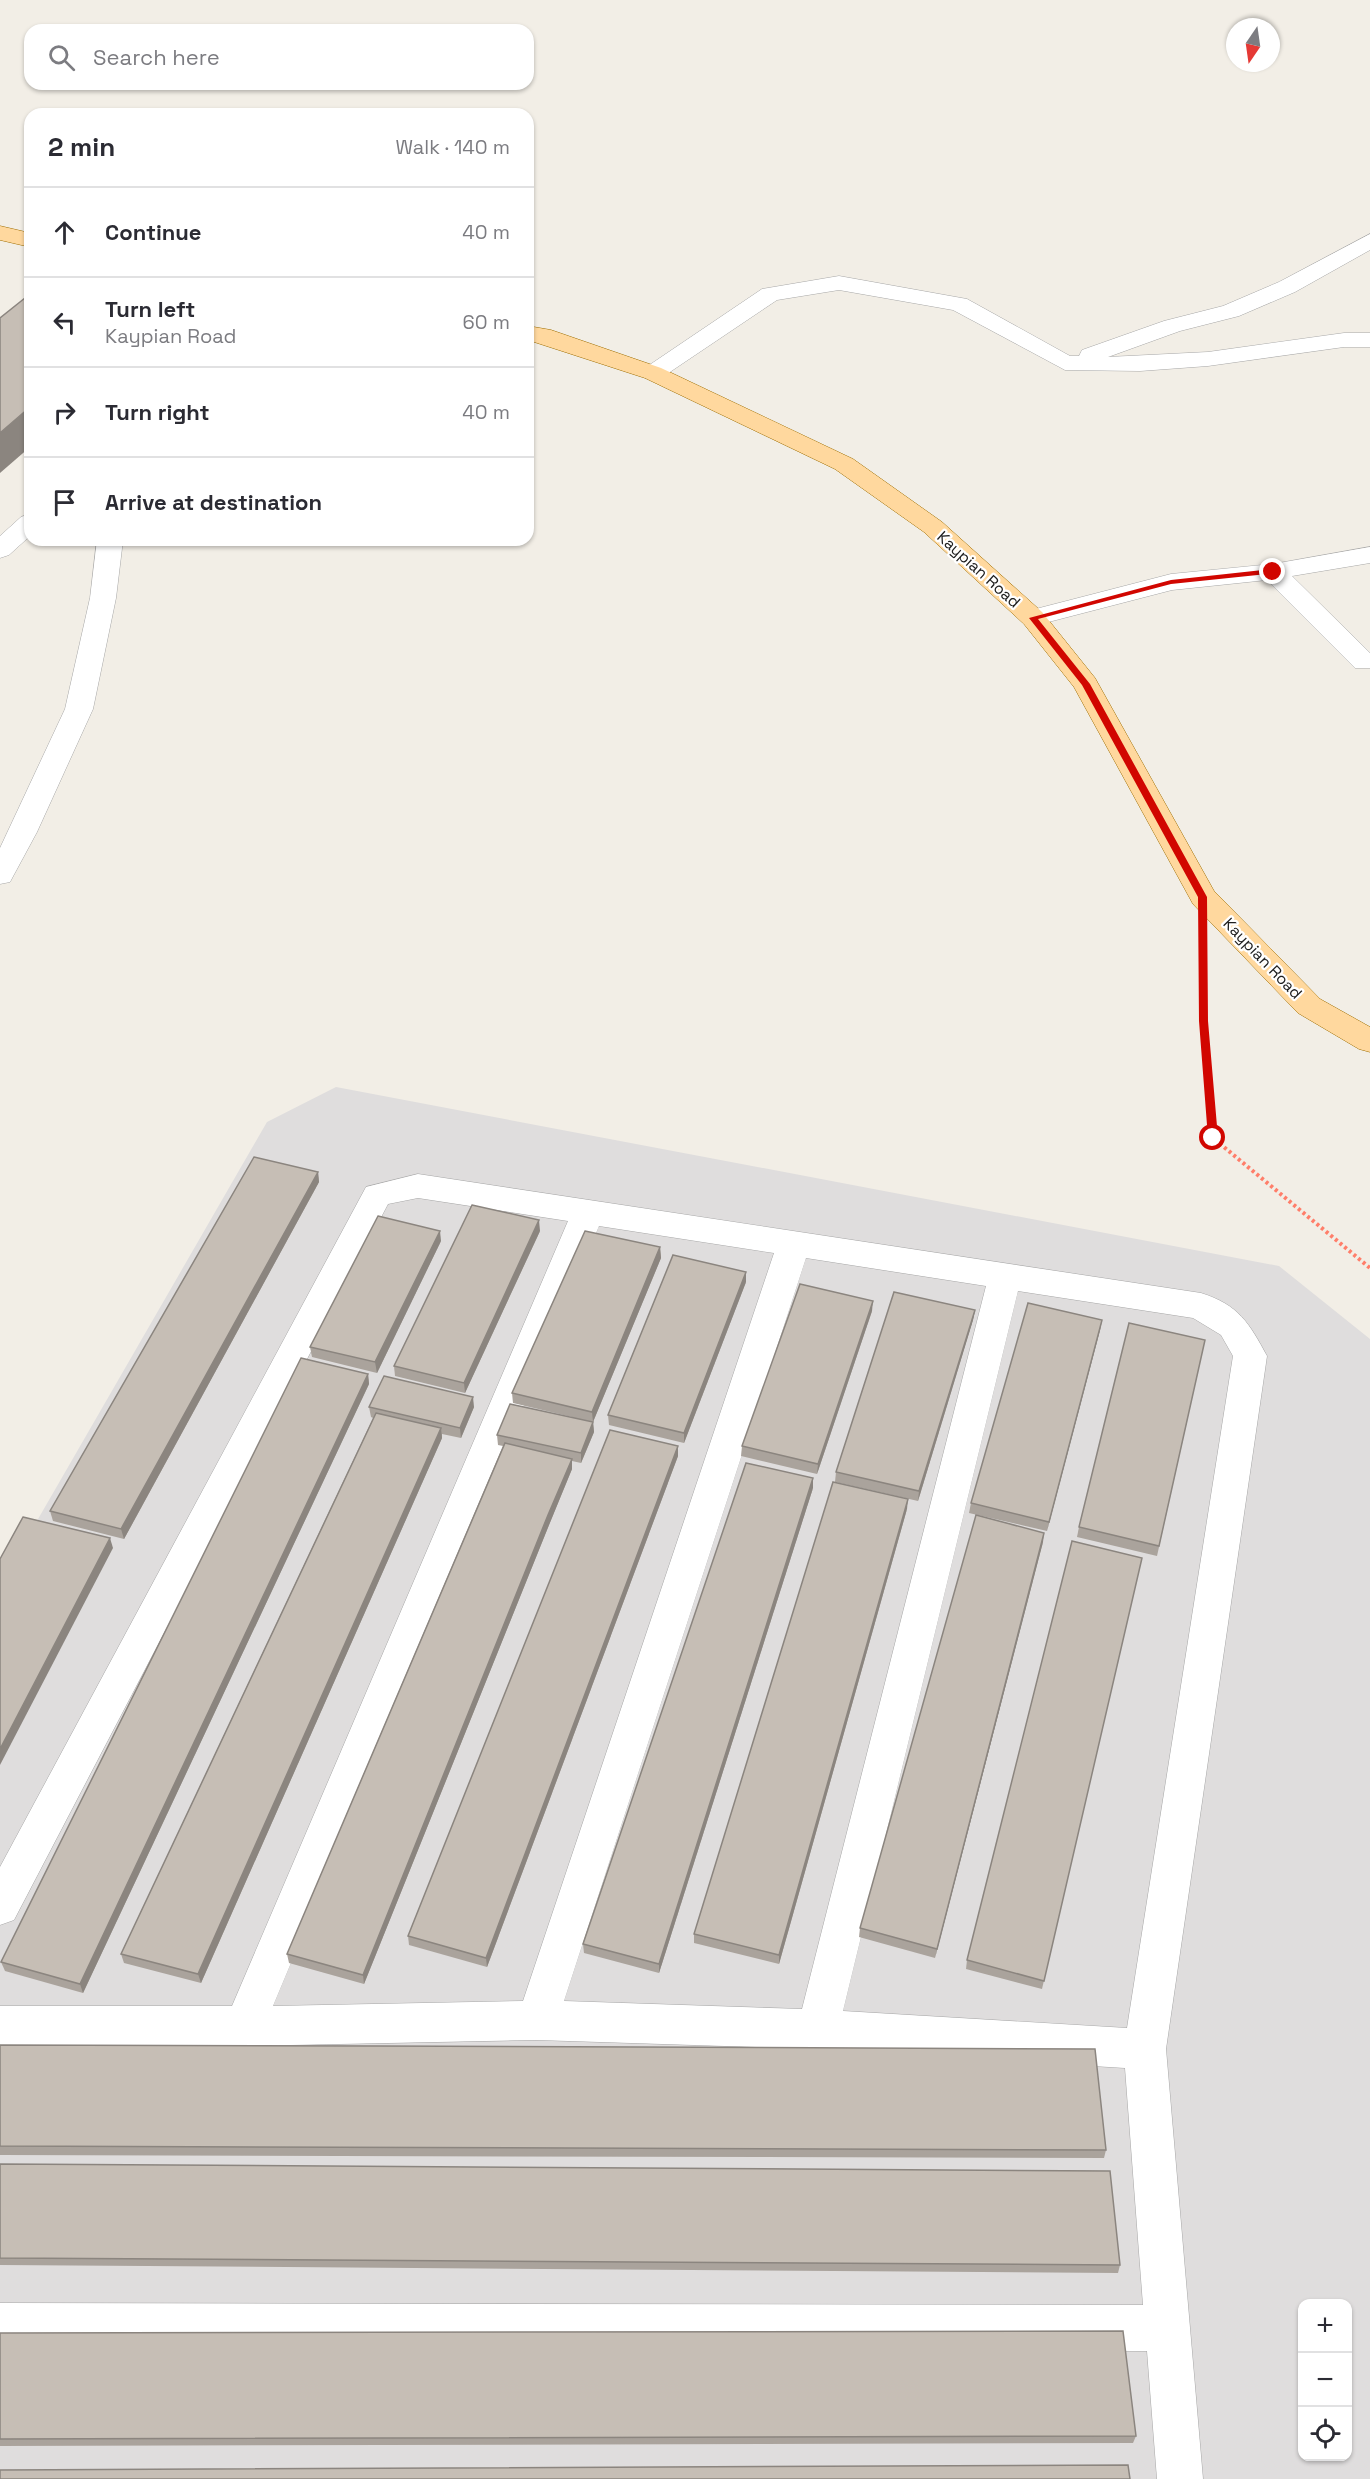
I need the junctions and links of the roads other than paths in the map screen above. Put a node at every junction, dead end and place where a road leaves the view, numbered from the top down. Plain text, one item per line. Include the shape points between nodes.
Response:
1 (0, 233) edge
2 (24, 239) edge
3 (1370, 240) edge
4 (534, 334) edge
5 (1370, 340) edge
6 (1065, 363) junction
7 (653, 374) junction
8 (24, 528) edge
9 (109, 546) edge
10 (0, 550) edge
11 (1370, 555) edge
12 (1273, 572) junction
13 (1033, 618) junction
14 (1364, 662) dead end
15 (0, 875) edge
16 (1370, 1041) edge
17 (588, 1212) junction
18 (794, 1243) junction
19 (1005, 1276) junction
20 (0, 1907) edge
21 (537, 2020) junction
22 (0, 2026) edge
23 (244, 2026) junction
24 (818, 2029) junction
25 (1145, 2049) junction
26 (0, 2326) edge
27 (1168, 2328) junction
28 (1180, 2479) edge

1 - 2 main road
3 - 6 street via 1287,287 1231,311 1172,326
4 - 7 main road, Kaypian Road
5 - 6 street via 1344,340 1208,359 1140,364
6 - 7 street via 959,304 839,283 770,294
7 - 13 main road, Kaypian Road via 844,464 933,527
8 - 10 street
9 - 15 street via 103,598 79,709
11 - 12 street
12 - 13 street via 1171,582
12 - 14 street
13 - 16 main road, Kaypian Road via 1086,684 1203,897 1309,1006
17 - 18 street
17 - 20 street via 418,1185 377,1195
17 - 23 street
18 - 19 street
18 - 21 street
19 - 24 street
19 - 25 street via 1201,1306 1233,1326 1250,1356
21 - 23 street
21 - 24 street
22 - 23 street
24 - 25 street
25 - 27 street
26 - 27 street
27 - 28 street

